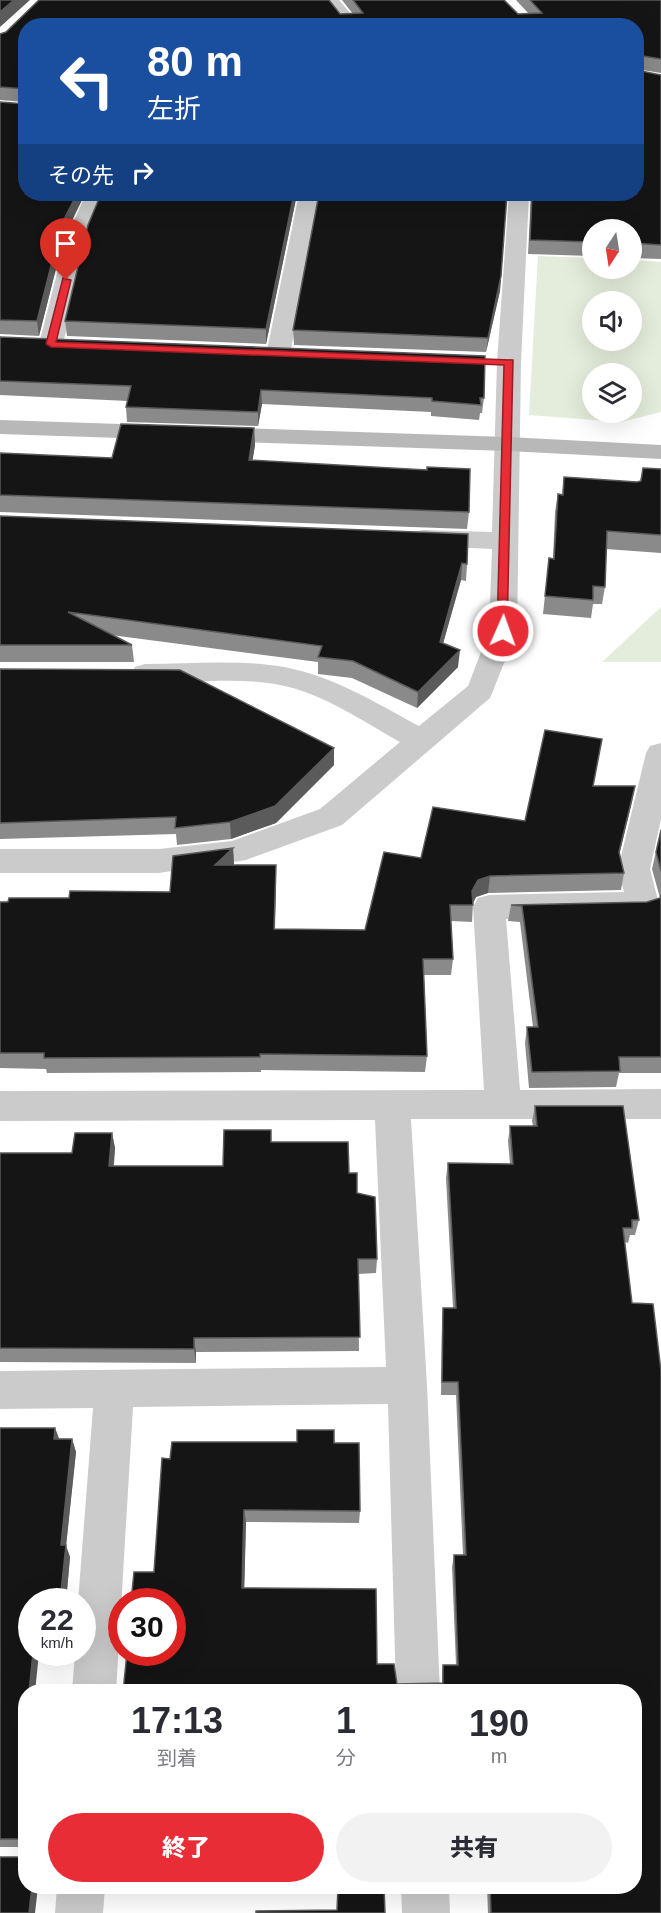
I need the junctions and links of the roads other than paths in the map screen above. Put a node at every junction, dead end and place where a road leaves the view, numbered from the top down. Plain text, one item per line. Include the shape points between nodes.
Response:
1 (330, 0) edge
2 (345, 18) edge
3 (93, 201) edge
4 (308, 201) edge
5 (518, 201) edge
6 (75, 345) edge
7 (254, 354) edge
8 (0, 427) edge
9 (507, 444) junction
10 (661, 452) edge
11 (400, 537) edge
12 (505, 541) junction
13 (119, 674) edge
14 (422, 741) junction
15 (661, 753) edge
16 (0, 861) edge
17 (652, 904) edge
18 (503, 1104) junction
19 (661, 1104) edge
20 (392, 1105) junction
21 (0, 1106) edge
22 (661, 1108) edge
23 (407, 1385) junction
24 (114, 1389) junction
25 (0, 1390) edge
26 (95, 1684) edge
27 (418, 1684) edge
28 (80, 1894) edge
29 (425, 1894) edge
30 (79, 1913) edge
31 (426, 1913) edge

1 - 2 street
3 - 6 street via 41,344
4 - 7 street via 289,355
5 - 9 street via 498,362
8 - 9 street
9 - 10 street
9 - 12 street
11 - 12 street
12 - 14 street via 503,631 480,691
13 - 14 street via 250,674 301,681
14 - 16 street via 332,817 236,852 159,861
15 - 17 street via 634,868
17 - 18 street via 489,907
18 - 19 street
18 - 20 street
19 - 22 street
20 - 21 street
20 - 23 street
23 - 24 street
23 - 27 street
24 - 25 street
24 - 26 street
28 - 30 street
29 - 31 street

